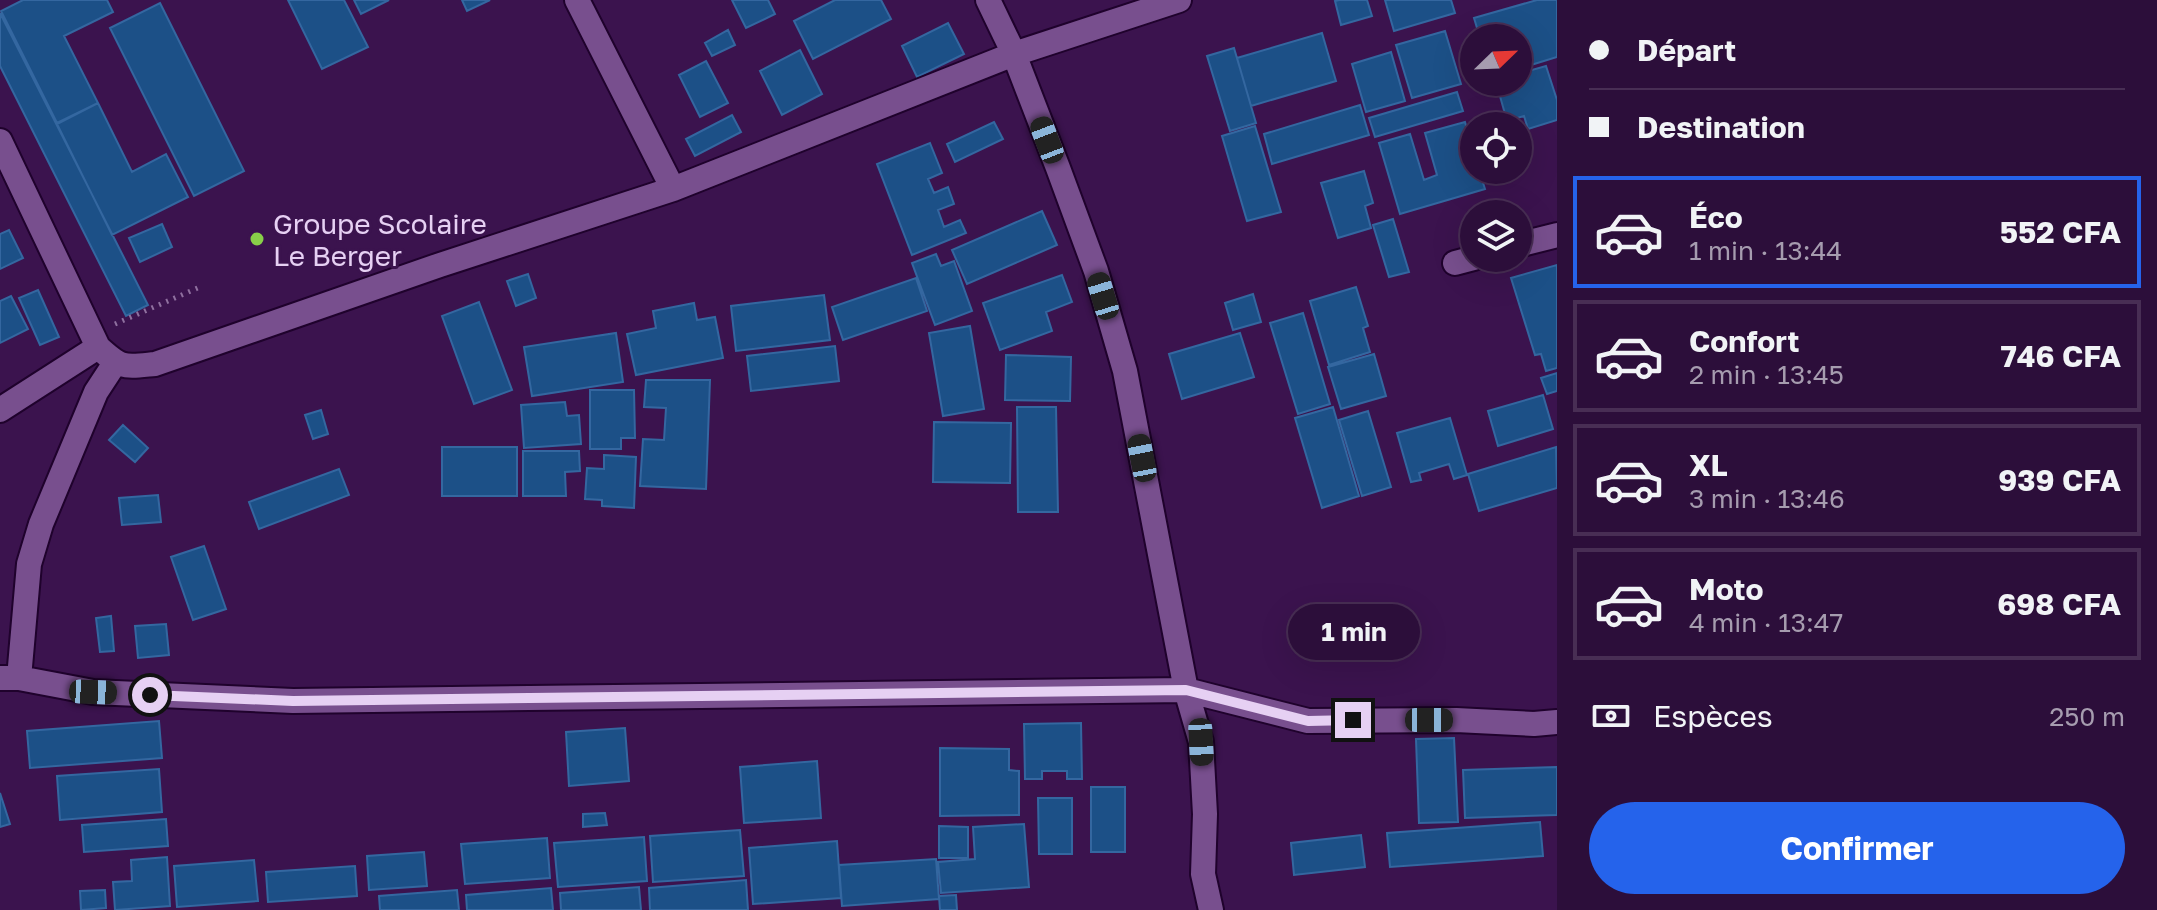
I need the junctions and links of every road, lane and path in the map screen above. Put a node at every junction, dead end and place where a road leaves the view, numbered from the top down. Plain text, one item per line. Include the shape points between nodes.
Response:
1 (577, 0) edge
2 (988, 0) edge
3 (1179, 0) edge
4 (1014, 54) junction
5 (0, 141) edge
6 (673, 189) junction
7 (1557, 235) edge
8 (1532, 241) edge
9 (200, 287) dead end
10 (102, 348) junction
11 (0, 410) edge
12 (9, 678) edge
13 (1186, 690) junction
14 (1557, 722) edge
15 (1211, 910) edge

1 - 6 street
2 - 4 street
3 - 4 street
4 - 6 street
4 - 13 street via 1096,271 1125,371
5 - 10 street
6 - 10 street via 155,364 128,366
7 - 8 street
9 - 10 path
10 - 11 street
10 - 12 street via 103,378 29,564
12 - 13 street via 93,692 293,701
13 - 14 street via 1308,721
13 - 15 street via 1201,742 1203,874

